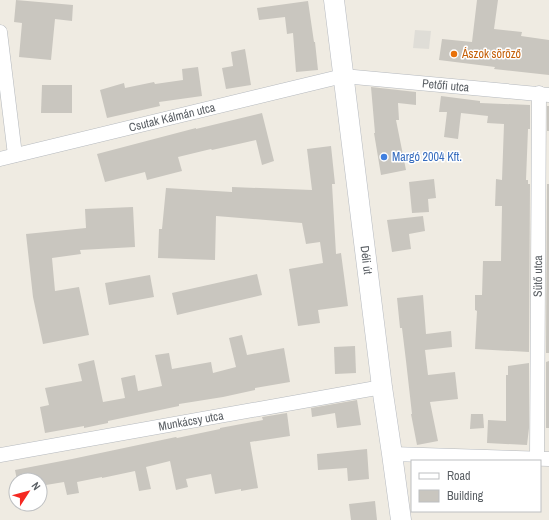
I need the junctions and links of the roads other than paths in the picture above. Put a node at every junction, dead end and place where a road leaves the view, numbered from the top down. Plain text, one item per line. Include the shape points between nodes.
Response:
1 (334, 0) edge
2 (0, 32) edge
3 (343, 76) junction
4 (544, 94) edge
5 (15, 155) junction
6 (0, 159) edge
7 (382, 387) junction
8 (392, 454) junction
9 (0, 455) edge
10 (543, 458) edge
11 (401, 520) edge

1 - 3 street, Déli út
2 - 5 street
3 - 4 street, Petőfi utca
3 - 5 street, Csutak Kálmán utca
3 - 7 street, Déli út
4 - 10 street, Sütő utca
5 - 6 street, Csutak Kálmán utca
7 - 8 street, Déli út
7 - 9 street, Munkácsy utca
8 - 10 street
8 - 11 street, Déli út

